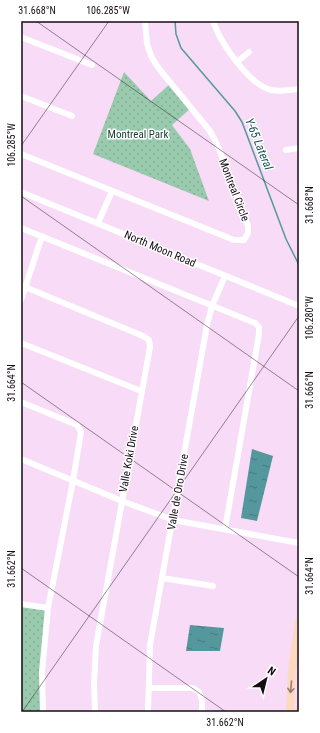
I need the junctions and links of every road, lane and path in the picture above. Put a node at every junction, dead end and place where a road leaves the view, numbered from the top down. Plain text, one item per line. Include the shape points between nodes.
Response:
1 (145, 21) edge
2 (213, 21) edge
3 (21, 38) edge
4 (249, 52) dead end
5 (237, 62) junction
6 (92, 65) dead end
7 (299, 89) edge
8 (21, 96) edge
9 (72, 116) dead end
10 (299, 148) edge
11 (286, 150) dead end
12 (21, 154) edge
13 (112, 191) junction
14 (21, 192) edge
15 (98, 223) junction
16 (21, 228) edge
17 (42, 236) junction
18 (225, 276) junction
19 (25, 287) junction
20 (21, 300) edge
21 (212, 306) junction
22 (299, 306) edge
23 (21, 343) edge
24 (141, 391) junction
25 (21, 402) edge
26 (21, 459) edge
27 (73, 481) junction
28 (122, 501) junction
29 (173, 520) junction
30 (224, 529) junction
31 (299, 543) edge
32 (162, 578) junction
33 (213, 586) dead end
34 (21, 604) edge
35 (48, 608) junction
36 (299, 621) edge
37 (149, 688) junction
38 (43, 712) edge
39 (95, 712) edge
40 (148, 712) edge
41 (202, 712) edge
42 (290, 712) edge

1 - 13 street, Montreal Circle via 147,44 152,58 210,131 217,144 248,226 248,233 244,240 234,240
2 - 5 street
3 - 6 street
4 - 5 street
5 - 7 street via 253,80 266,88 277,91
8 - 9 street
10 - 11 street
12 - 13 street, Montreal Circle
13 - 15 street
14 - 15 street, North Moon Road
15 - 18 street, North Moon Road
16 - 17 street
17 - 19 street
17 - 21 street
18 - 21 street, Valle de Oro Drive
18 - 22 street, North Moon Road
19 - 20 street
19 - 24 street, Valle Koki Drive via 149,340 150,347
21 - 29 street, Valle de Oro Drive
21 - 30 street via 255,323 259,328
23 - 24 street
24 - 28 street, Valle Koki Drive
25 - 27 street via 77,425 81,432
26 - 27 street
27 - 28 street
27 - 35 street
28 - 29 street
28 - 39 street, Valle Koki Drive via 96,646
29 - 30 street
29 - 32 street, Valle de Oro Drive
30 - 31 street
32 - 33 street
32 - 37 street, Valle de Oro Drive via 150,644
34 - 35 street
35 - 38 street via 42,672
36 -> 42 main road via 292,670
37 - 40 street, Valle de Oro Drive
37 - 41 street via 193,688 199,692 202,700

